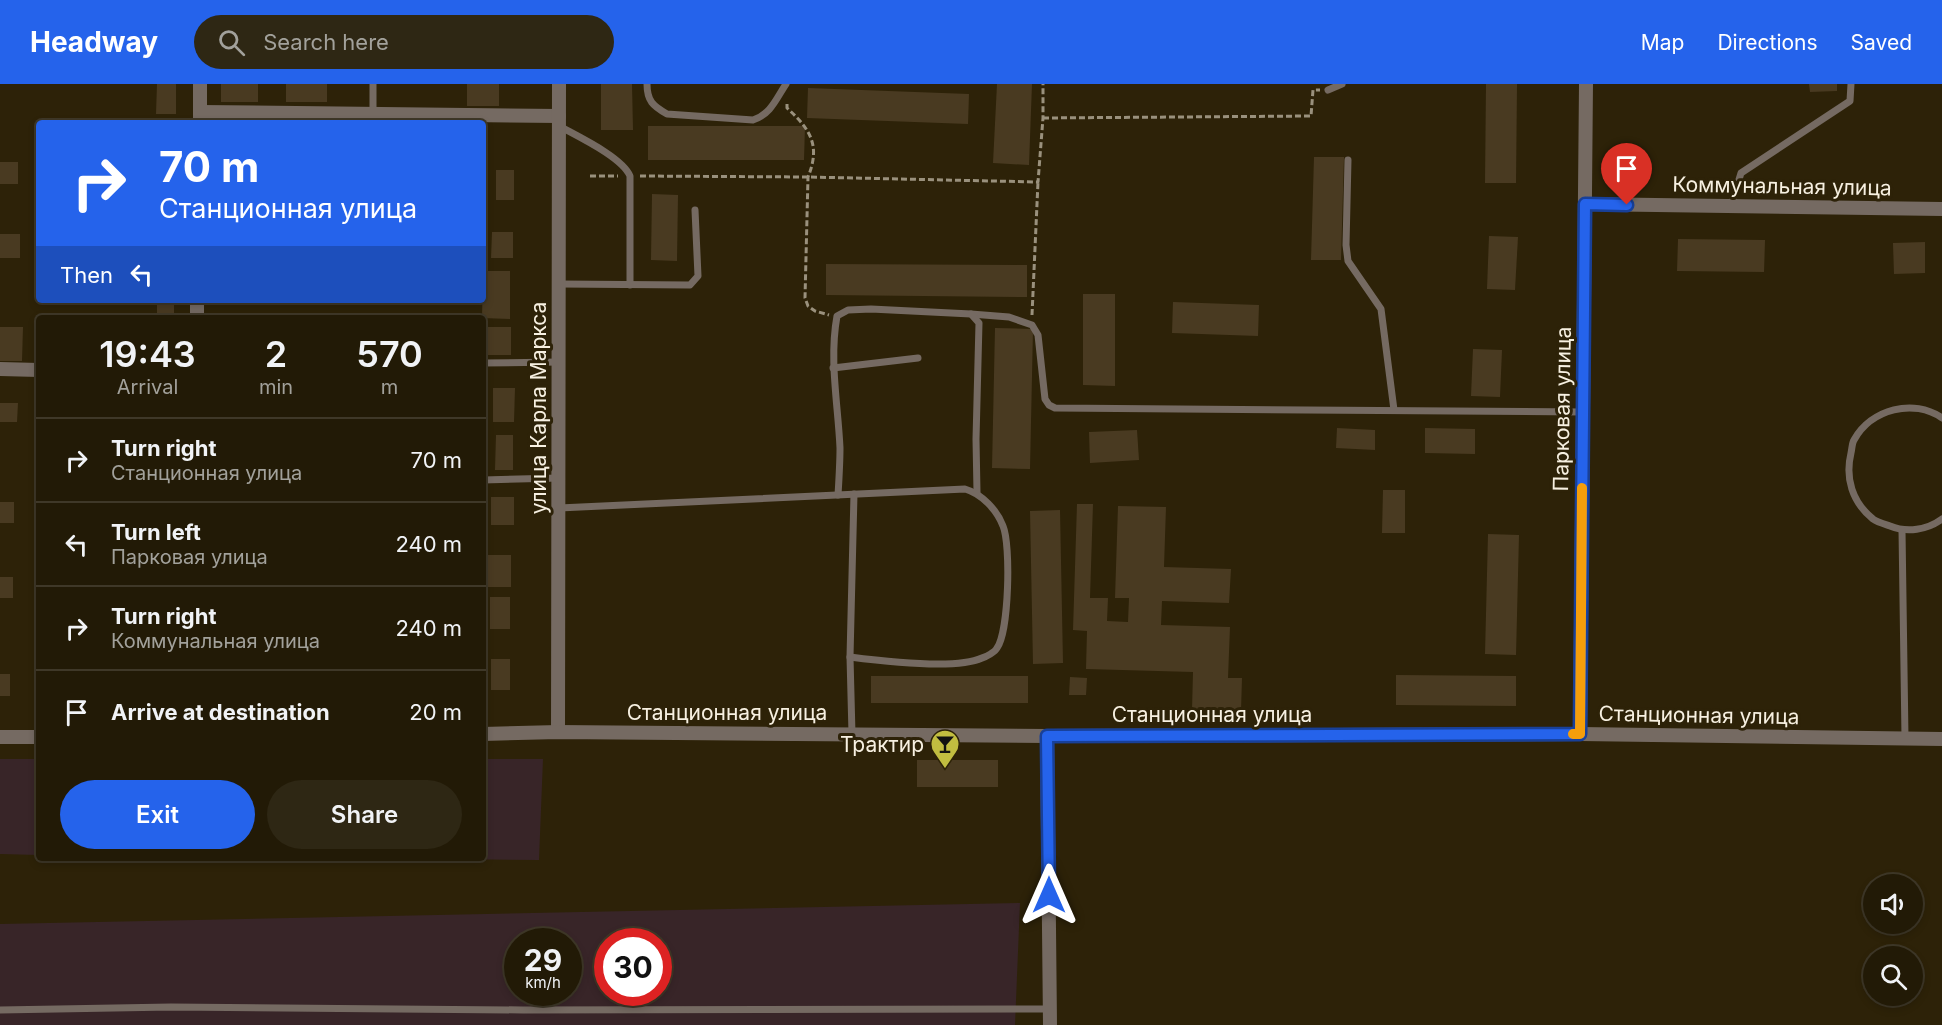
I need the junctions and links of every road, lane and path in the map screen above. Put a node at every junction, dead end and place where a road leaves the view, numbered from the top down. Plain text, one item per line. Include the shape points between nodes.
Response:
1 (200, 84) edge
2 (373, 84) edge
3 (559, 84) edge
4 (647, 84) edge
5 (785, 84) edge
6 (1043, 84) edge
7 (1342, 84) edge
8 (1586, 84) edge
9 (1851, 84) edge
10 (1328, 90) joint
11 (200, 117) edge
12 (1043, 118) junction
13 (373, 119) edge
14 (466, 120) edge
15 (486, 120) edge
16 (559, 121) junction
17 (1348, 160) dead end
18 (590, 176) dead end
19 (630, 176) junction
20 (808, 177) junction
21 (1038, 182) junction
22 (1585, 204) junction
23 (1731, 206) junction
24 (1942, 209) edge
25 (695, 210) dead end
26 (559, 284) junction
27 (630, 285) junction
28 (971, 314) junction
29 (837, 316) junction
30 (1032, 325) junction
31 (918, 358) dead end
32 (559, 362) junction
33 (486, 363) edge
34 (833, 368) junction
35 (0, 369) edge
36 (36, 370) edge
37 (1394, 410) junction
38 (1583, 412) junction
39 (1942, 418) edge
40 (559, 478) junction
41 (486, 480) edge
42 (977, 492) junction
43 (854, 494) junction
44 (838, 495) junction
45 (559, 508) junction
46 (1942, 519) edge
47 (1902, 530) junction
48 (850, 657) junction
49 (558, 732) junction
50 (486, 734) edge
51 (852, 734) junction
52 (1580, 734) junction
53 (1047, 736) junction
54 (0, 737) edge
55 (36, 737) edge
56 (1905, 738) junction
57 (1942, 739) edge
58 (1050, 1009) junction
59 (0, 1010) edge
60 (1050, 1025) edge

1 - 11 street
2 - 13 lane
3 - 16 street, улица Карла Маркса
4 - 5 lane via 647,95 656,108 667,114 753,120 771,109
5 - 20 path via 787,108 813,138 813,166
6 - 12 path
7 - 10 lane
8 - 22 street, Парковая улица
9 - 23 lane via 1850,101 1741,173
10 - 12 path via 1313,90 1311,116
11 - 13 street
12 - 21 path
13 - 14 street
15 - 16 street
16 - 19 lane via 627,169
16 - 26 street, улица Карла Маркса
17 - 37 lane via 1348,261 1381,309
18 - 19 path
19 - 20 path
19 - 27 lane
20 - 21 path
20 - 29 path via 805,298 815,311
21 - 30 path
22 - 23 street, Коммунальная улица
22 - 38 street, Парковая улица
23 - 24 street, Коммунальная улица
25 - 27 lane via 696,281 690,285
26 - 27 lane
26 - 32 street, улица Карла Маркса
28 - 29 lane via 871,309 848,310
28 - 30 lane via 1009,317
28 - 42 lane via 979,323
29 - 34 lane
30 - 37 lane via 1038,335 1045,399 1055,408
31 - 34 lane
32 - 33 lane
32 - 40 street, улица Карла Маркса
34 - 44 lane via 840,449
35 - 36 street
37 - 38 lane
38 - 52 street, Парковая улица
39 - 47 lane via 1931,410 1902,407 1874,417 1854,440 1847,469 1854,498 1874,520
40 - 41 lane
40 - 45 street, улица Карла Маркса
42 - 43 lane via 965,489
42 - 48 lane via 1003,525 1007,541 1007,596 997,648 983,658 964,663
43 - 44 lane
43 - 48 lane
44 - 45 lane
45 - 49 street, улица Карла Маркса
46 - 47 lane via 1931,527
47 - 56 lane
48 - 51 lane
49 - 50 street, Станционная улица
49 - 51 street, Станционная улица
51 - 53 street, Станционная улица
52 - 53 street, Станционная улица
52 - 56 street, Станционная улица
53 - 58 street
54 - 55 street
56 - 57 street, Станционная улица
58 - 59 lane
58 - 60 street

